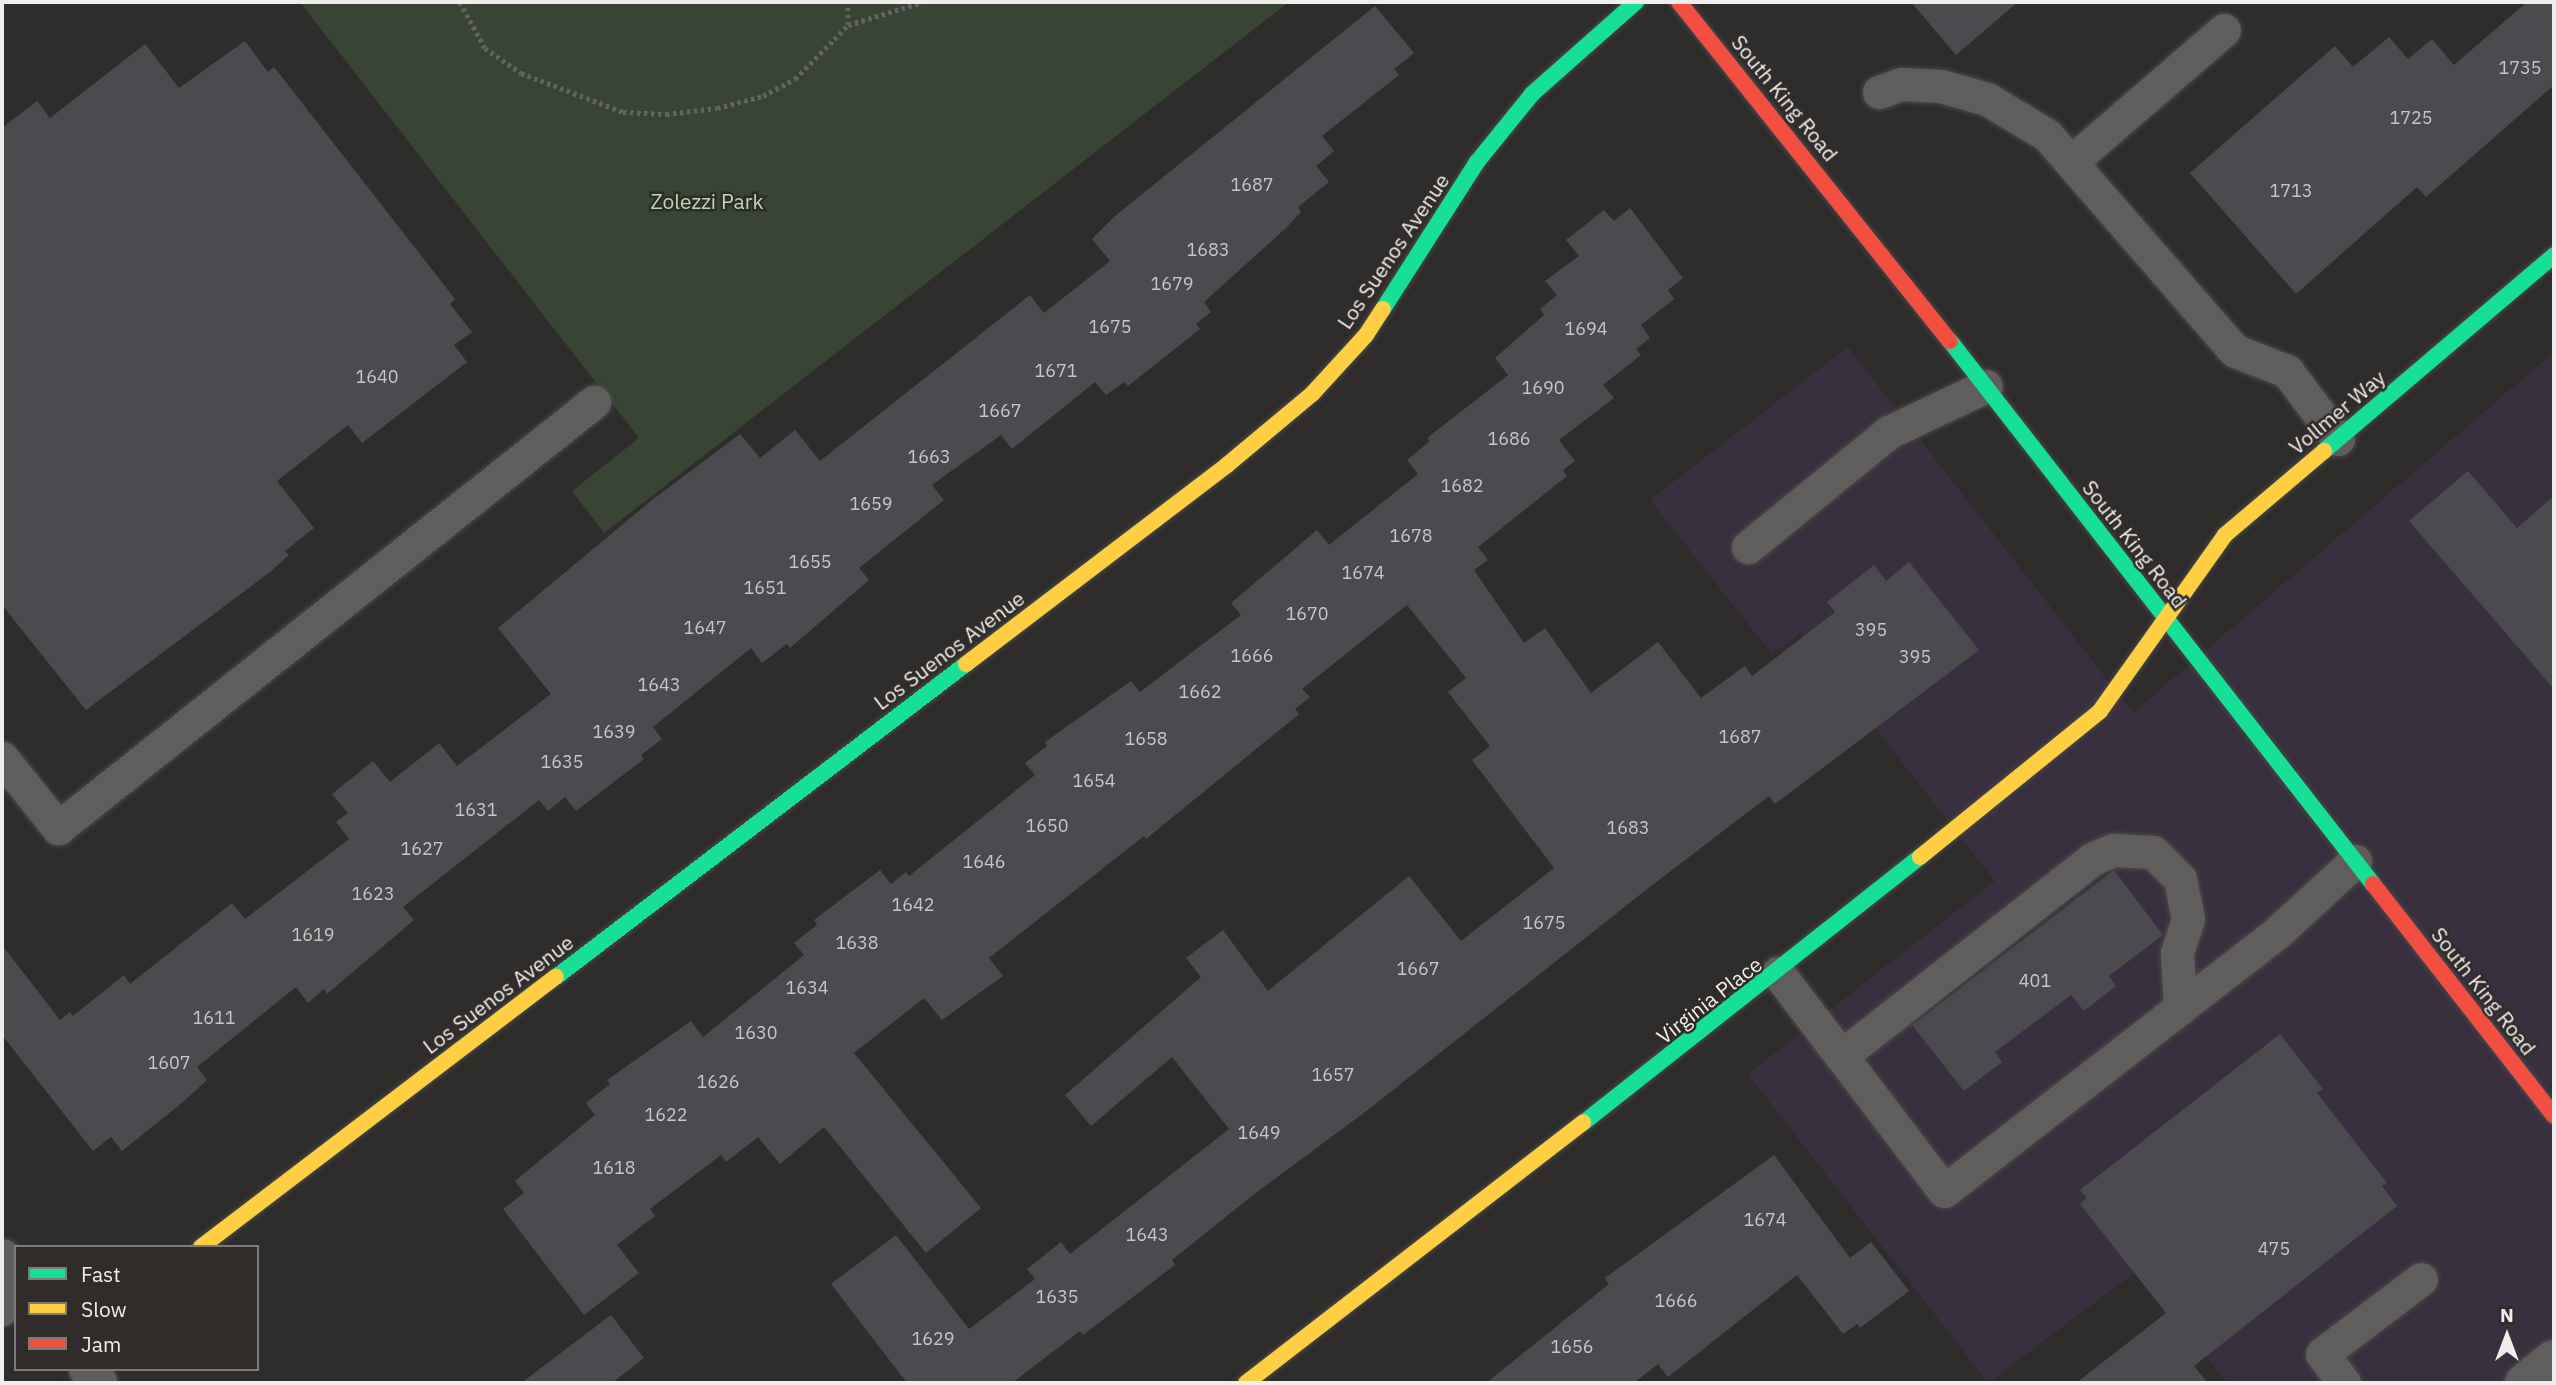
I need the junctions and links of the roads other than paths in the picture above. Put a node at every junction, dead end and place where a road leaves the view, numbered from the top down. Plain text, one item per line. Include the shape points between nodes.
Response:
1 (1636, 2) edge
2 (1679, 2) edge
3 (2224, 30) dead end
4 (1879, 92) dead end
5 (2071, 162) junction
6 (2554, 255) edge
7 (1986, 386) junction
8 (594, 402) dead end
9 (2338, 439) junction
10 (1748, 547) dead end
11 (2166, 618) junction
12 (2, 758) edge
13 (2356, 861) junction
14 (1778, 974) junction
15 (2180, 1008) junction
16 (1841, 1056) junction
17 (2554, 1116) edge
18 (204, 1245) edge
19 (2, 1258) edge
20 (14, 1273) edge
21 (2421, 1279) dead end
22 (2554, 1359) edge
23 (1246, 1383) edge
24 (2344, 1383) edge
25 (2524, 1383) edge

1 - 18 street, Los Suenos Avenue via 1532,94 1477,162 1366,335 1312,394 1227,465
2 - 7 street, South King Road
3 - 5 lane
4 - 5 lane via 1901,85 1941,86 1987,99 2047,135
5 - 9 lane via 2235,351 2287,371
6 - 9 street, Vollmer Way
7 - 10 lane via 1889,432
7 - 11 street, South King Road
8 - 12 lane via 58,828
9 - 11 street, Vollmer Way via 2225,535
11 - 13 street, South King Road
11 - 14 street, Virginia Place via 2100,711
13 - 15 lane via 2280,930
13 - 17 street, South King Road
14 - 16 lane
14 - 23 street, Virginia Place
15 - 16 lane via 1944,1191
15 - 16 lane via 2177,953 2188,919 2180,879 2153,852 2113,850 2092,859
19 - 20 street
21 - 24 lane via 2322,1354
22 - 25 street

